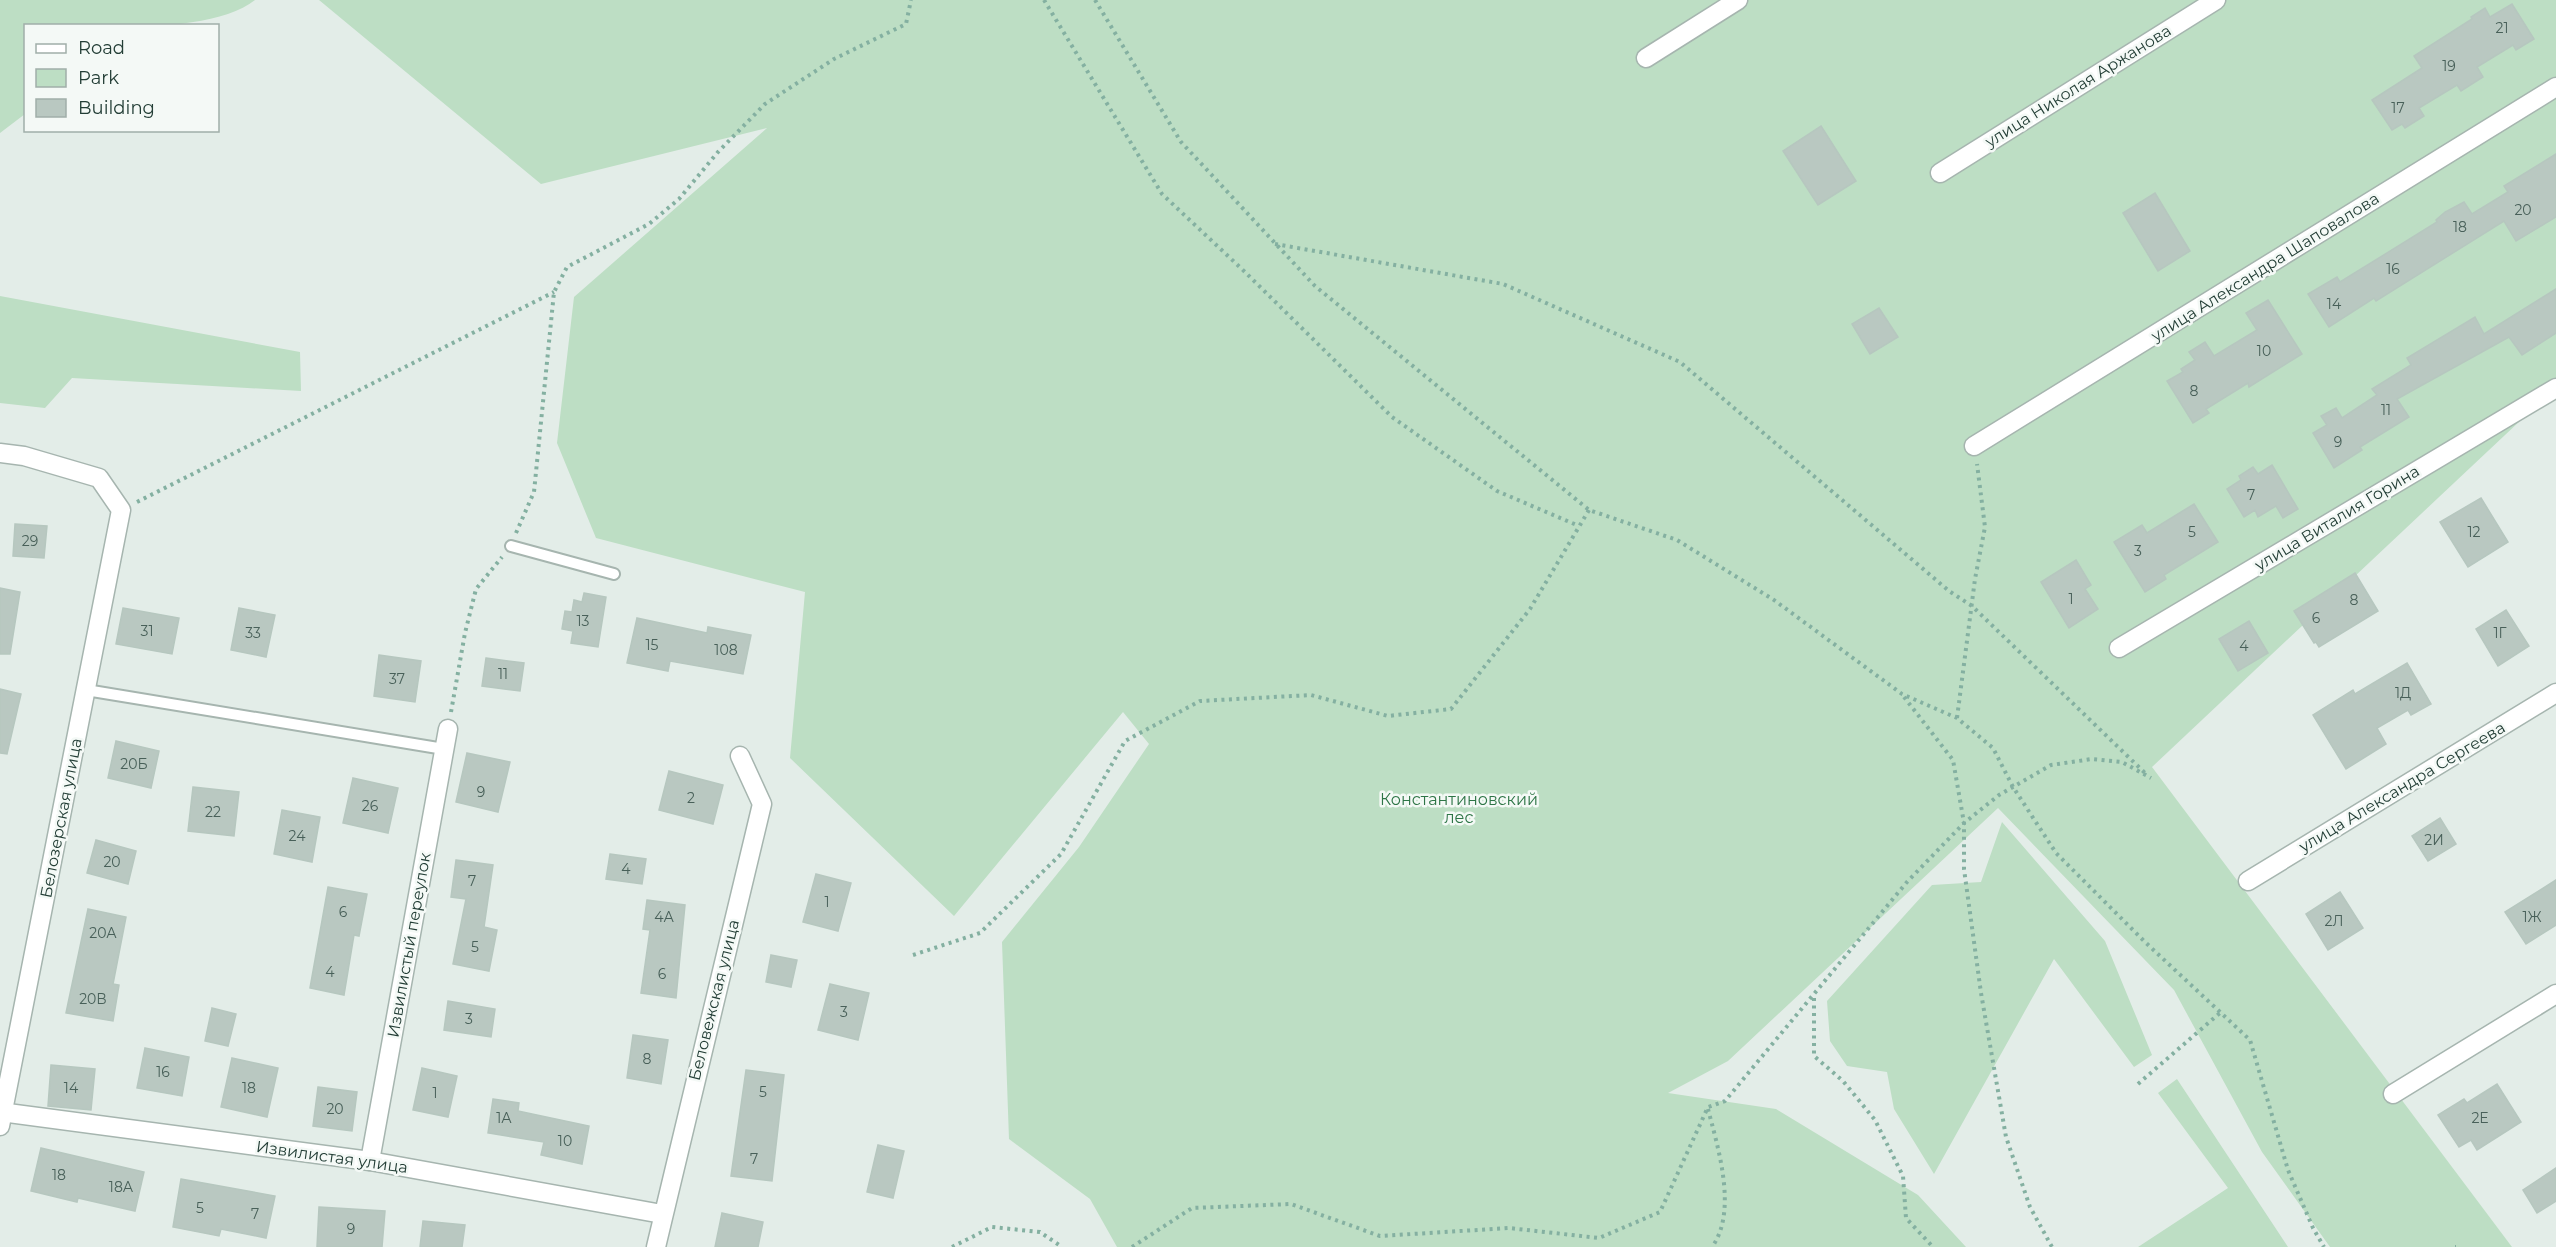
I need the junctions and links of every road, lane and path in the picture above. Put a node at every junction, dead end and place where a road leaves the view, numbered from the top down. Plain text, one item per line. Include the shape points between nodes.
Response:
1 (911, 0) edge
2 (1044, 0) edge
3 (1095, 0) edge
4 (1738, 0) edge
5 (2216, 0) edge
6 (1646, 58) dead end
7 (2556, 87) edge
8 (1940, 173) dead end
9 (1275, 244) junction
10 (554, 292) junction
11 (2556, 388) edge
12 (1974, 446) joint
13 (0, 453) edge
14 (121, 510) junction
15 (1589, 510) junction
16 (1580, 526) junction
17 (511, 546) junction
18 (614, 574) dead end
19 (1971, 606) junction
20 (2118, 648) dead end
21 (86, 690) junction
22 (2556, 693) edge
23 (1902, 694) junction
24 (1957, 718) junction
25 (448, 729) joint
26 (444, 749) junction
27 (740, 756) dead end
28 (2013, 787) junction
29 (1964, 823) junction
30 (2248, 881) dead end
31 (913, 955) dead end
32 (2556, 994) edge
33 (1814, 997) junction
34 (2221, 1012) junction
35 (2138, 1084) dead end
36 (2393, 1094) dead end
37 (1708, 1107) junction
38 (1, 1117) edge
39 (370, 1161) junction
40 (662, 1214) junction
41 (656, 1247) edge
42 (952, 1247) edge
43 (1062, 1247) edge
44 (1132, 1247) edge
45 (1712, 1247) edge
46 (1933, 1247) edge
47 (2052, 1247) edge
48 (2324, 1247) edge

1 - 10 path via 906,24 834,59 765,104 679,199 649,224 567,267
2 - 16 path via 1162,194 1392,417 1497,491
3 - 9 path via 1181,142
4 - 6 street
5 - 8 street, улица Николая Аржанова
7 - 12 street, улица Александра Шаповалова
9 - 15 path via 1315,286
9 - 19 path via 1503,284 1680,362 1948,591
10 - 14 path
10 - 17 path via 534,492
11 - 20 street, улица Виталия Горина
12 - 19 path via 1986,527
13 - 14 street via 99,478
14 - 21 street, Белозерская улица
15 - 16 path
15 - 23 path via 1677,540 1774,600
16 - 31 path via 1530,609 1451,709 1388,716 1311,695 1200,701 1125,741 1061,854 980,933
17 - 18 lane
17 - 25 path via 476,589
19 - 24 path
19 - 28 path via 2151,778 2122,762 2092,759 2051,765
21 - 26 lane
21 - 38 street, Белозерская улица
22 - 30 street, улица Александра Сергеева
23 - 24 path
23 - 29 path via 1953,760
24 - 28 path via 1993,748
25 - 26 street, Извилистый переулок
26 - 39 street, Извилистый переулок
27 - 40 street, Беловежская улица via 762,804
28 - 29 path
28 - 34 path via 2056,853
29 - 33 path via 1907,882
29 - 47 path via 1965,880 2006,1137 2030,1207
32 - 36 street
33 - 37 path via 1725,1101
33 - 46 path via 1814,1056 1843,1081 1875,1120 1903,1176 1906,1218
34 - 35 path
34 - 48 path via 2250,1040 2288,1170
37 - 44 path via 1660,1212 1599,1238 1509,1228 1380,1236 1291,1204 1192,1208
37 - 45 path via 1725,1177 1721,1235
38 - 39 street, Извилистая улица
39 - 40 street, Извилистая улица
40 - 41 street, Беловежская улица
42 - 43 path via 992,1227 1040,1232

